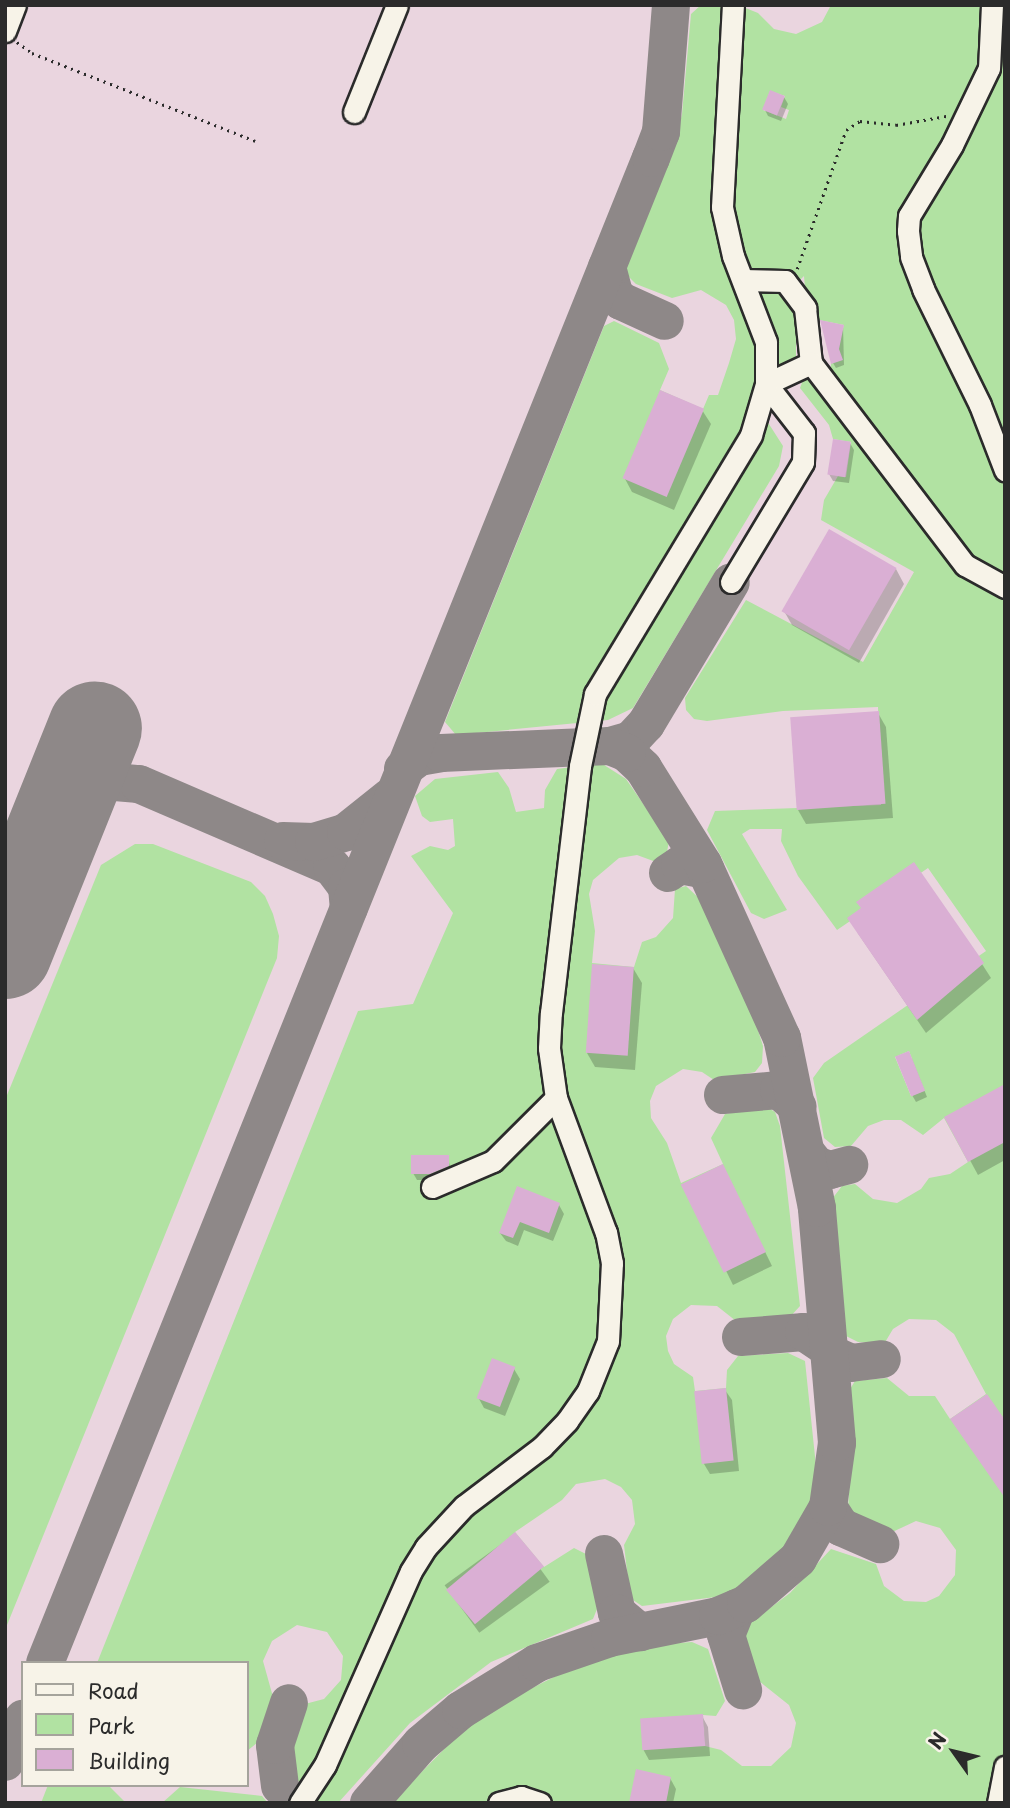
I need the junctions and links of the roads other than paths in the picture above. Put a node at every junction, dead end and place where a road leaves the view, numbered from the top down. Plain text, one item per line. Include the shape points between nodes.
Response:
1 (397, 5) edge
2 (733, 5) edge
3 (992, 5) edge
4 (354, 112) dead end
5 (743, 280) junction
6 (811, 363) junction
7 (766, 384) junction
8 (1005, 470) edge
9 (731, 582) dead end
10 (1005, 587) edge
11 (556, 1098) junction
12 (432, 1187) dead end
13 (1005, 1767) edge
14 (300, 1803) edge
15 (499, 1803) edge
16 (540, 1803) edge
17 (998, 1803) edge

1 - 4 lane
2 - 5 lane via 722,206
3 - 8 lane via 989,68 971,110 920,194 908,232 923,289 980,405
5 - 6 lane via 785,281 804,308
5 - 7 lane via 766,342
6 - 7 lane
6 - 10 lane via 965,565
7 - 9 lane via 804,433 803,462
7 - 11 lane via 751,435 595,694 580,766 551,1013 549,1048
11 - 12 lane via 493,1161
11 - 14 lane via 606,1233 612,1263 612,1319 599,1367 567,1421 542,1447 464,1506 426,1547 326,1765
13 - 17 lane
15 - 16 lane via 521,1797

